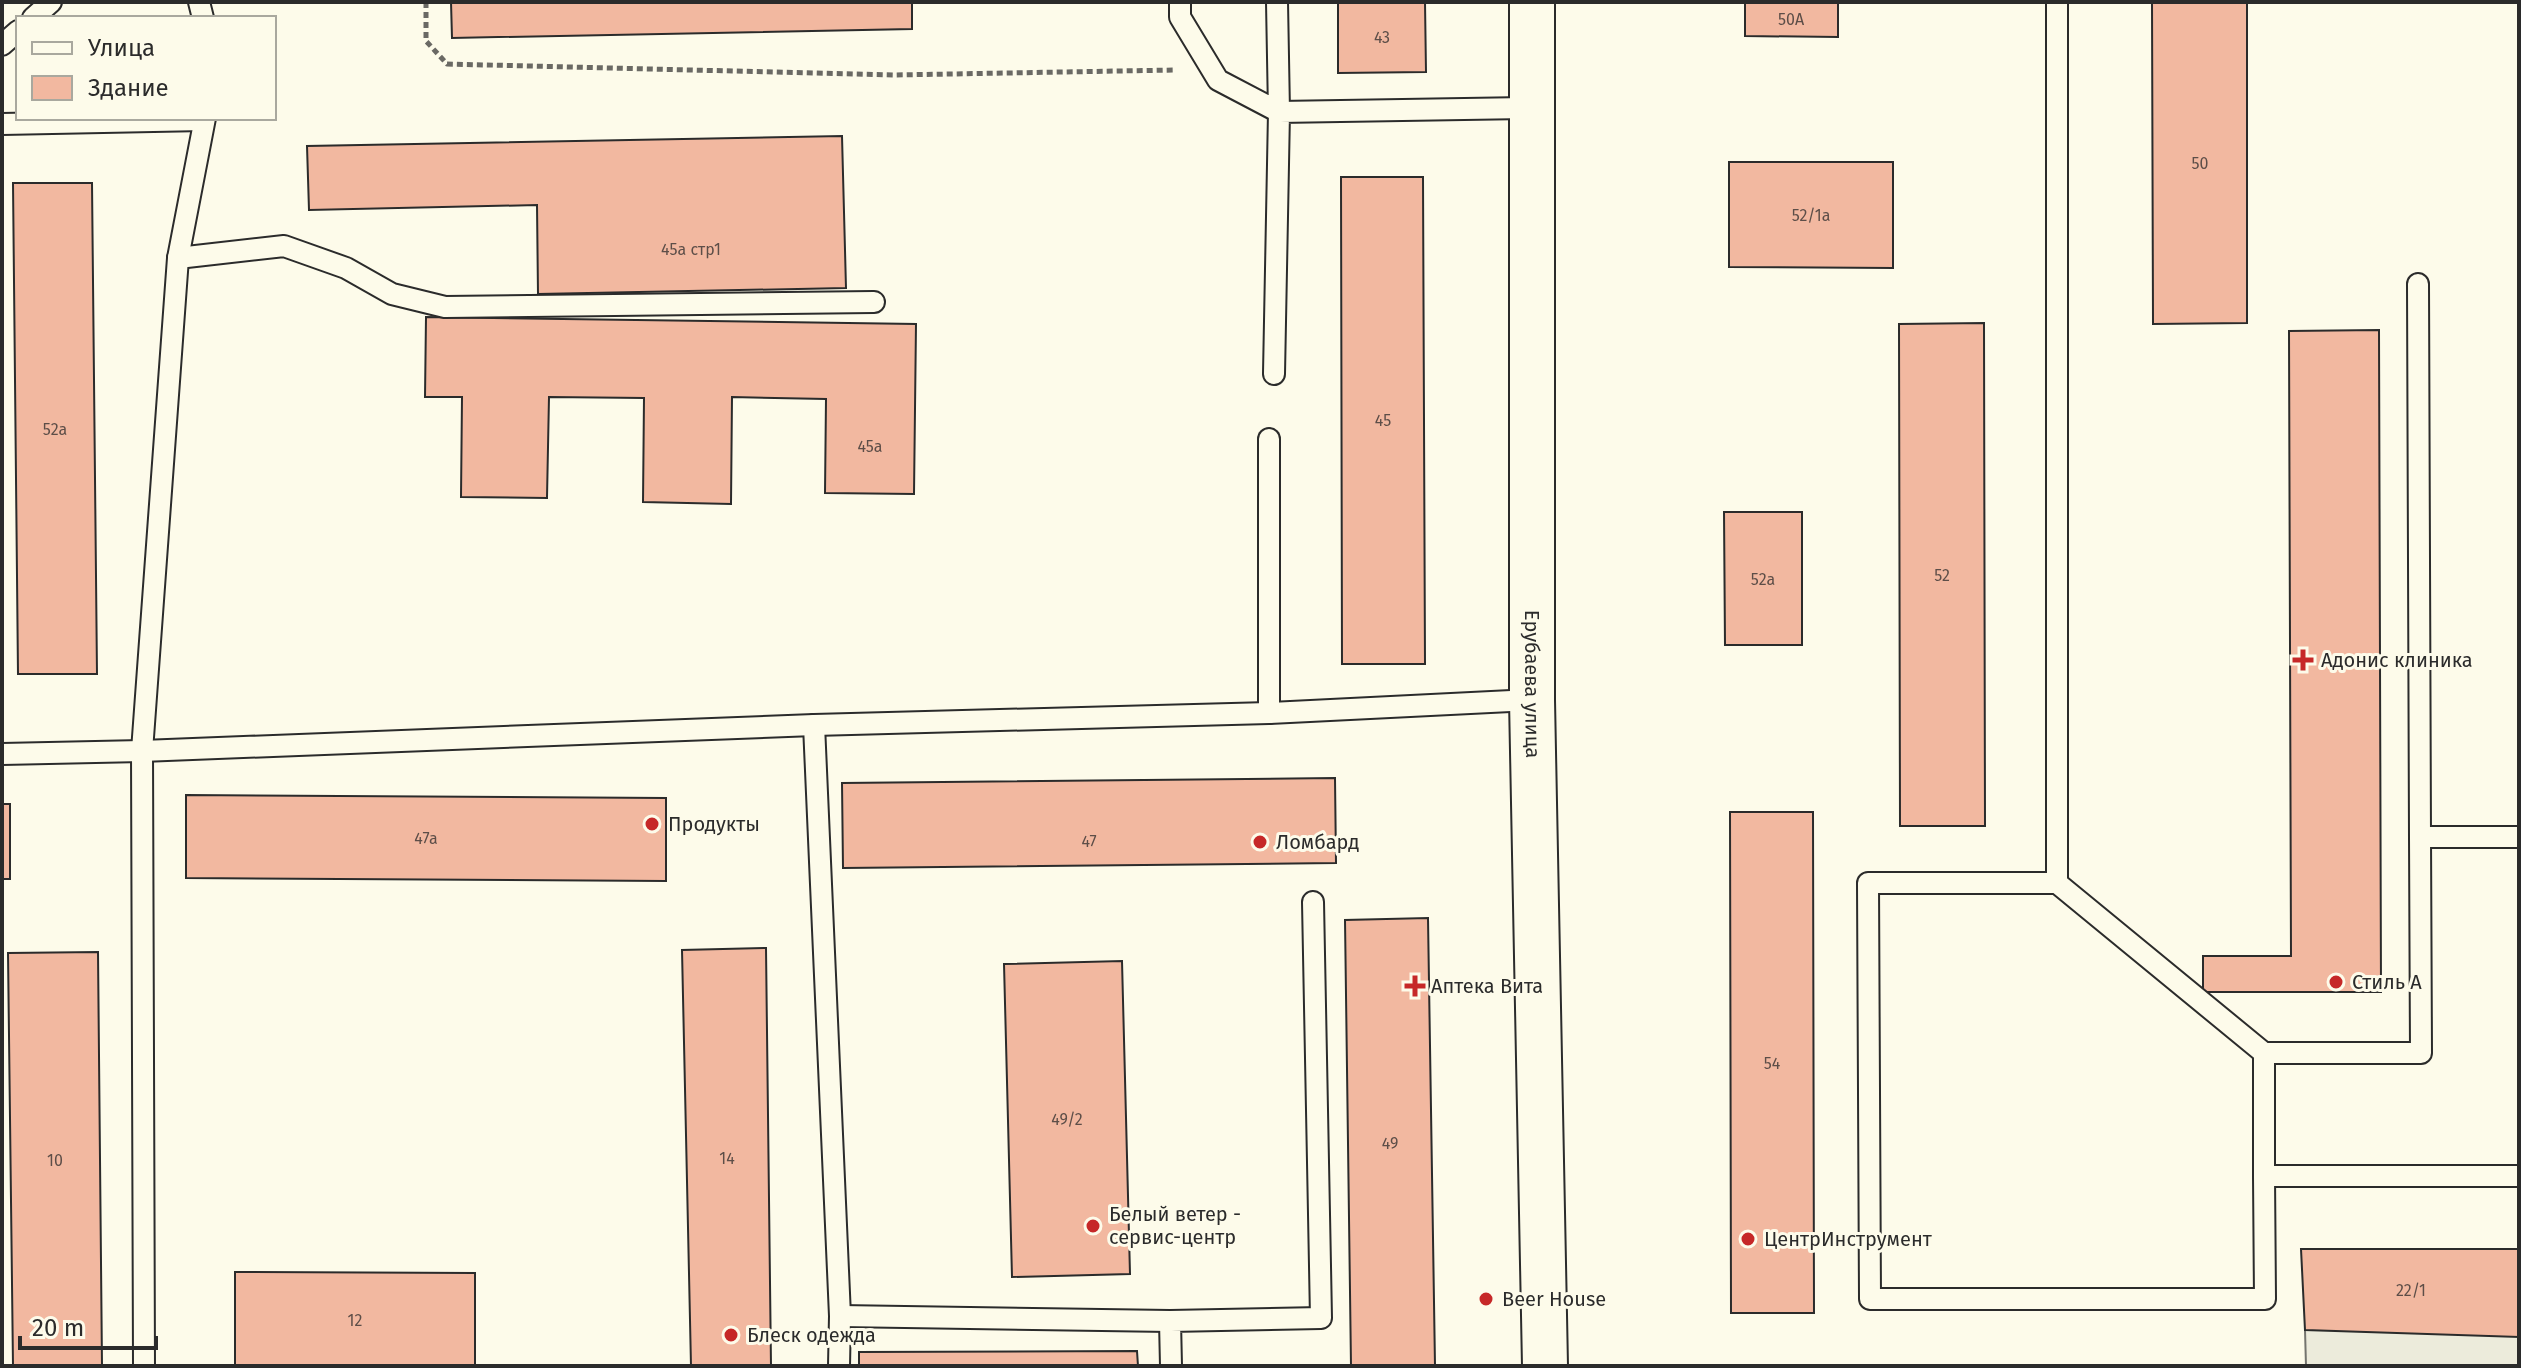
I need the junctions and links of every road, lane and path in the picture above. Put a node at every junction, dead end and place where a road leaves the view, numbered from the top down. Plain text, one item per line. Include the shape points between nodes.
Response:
1 (51, 2) edge
2 (426, 2) edge
3 (1180, 2) edge
4 (1277, 2) edge
5 (1532, 2) edge
6 (2057, 2) edge
7 (35, 16) edge
8 (1212, 69) junction
9 (1532, 108) junction
10 (1279, 112) junction
11 (164, 120) edge
12 (204, 120) edge
13 (2, 124) edge
14 (178, 258) junction
15 (2418, 284) dead end
16 (874, 302) dead end
17 (1274, 374) dead end
18 (1269, 439) dead end
19 (1532, 700) junction
20 (1269, 713) junction
21 (814, 725) junction
22 (142, 751) junction
23 (2, 754) edge
24 (2420, 837) junction
25 (2519, 837) edge
26 (2057, 883) junction
27 (1313, 902) dead end
28 (2264, 1053) junction
29 (2264, 1176) junction
30 (2519, 1176) edge
31 (840, 1316) junction
32 (1170, 1321) junction
33 (144, 1366) edge
34 (839, 1366) edge
35 (1171, 1366) edge
36 (1545, 1366) edge

1 - 7 lane
2 - 8 path via 426,41 447,64 895,75
3 - 8 lane via 1180,17
4 - 10 lane
5 - 9 main road, Ерубаева улица
6 - 26 lane
8 - 10 lane via 1218,80
9 - 10 lane
9 - 19 main road, Ерубаева улица
10 - 17 lane
11 - 13 lane
12 - 14 lane
14 - 16 lane via 284,246 346,268 392,294 445,307
14 - 22 lane
15 - 24 lane
18 - 20 lane
19 - 20 lane
19 - 36 main road, Ерубаева улица
20 - 21 lane
21 - 22 lane
21 - 31 lane
22 - 23 lane
22 - 33 lane
24 - 25 lane
24 - 28 lane via 2421,1053
26 - 28 lane
26 - 29 lane via 1868,883 1870,1299 2265,1299
27 - 32 lane via 1321,1318
28 - 29 lane
29 - 30 lane
31 - 32 lane
31 - 34 lane
32 - 35 lane

